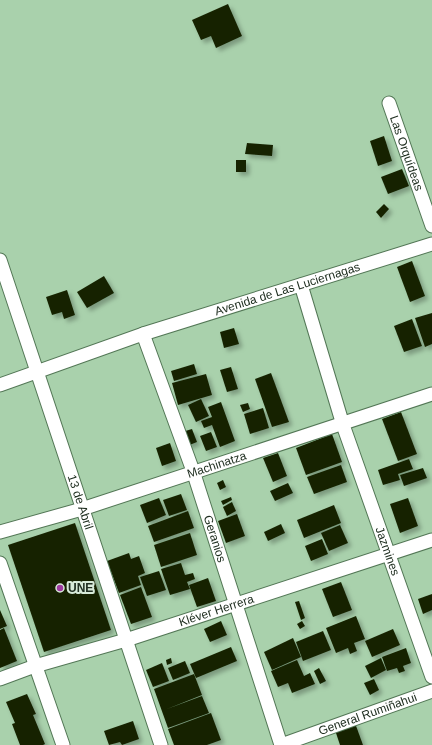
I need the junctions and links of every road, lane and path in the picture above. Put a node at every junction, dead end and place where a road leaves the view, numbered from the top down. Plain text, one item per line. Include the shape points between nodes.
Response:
1 (389, 103) dead end
2 (432, 226) edge
3 (432, 244) edge
4 (0, 260) edge
5 (301, 285) junction
6 (143, 334) junction
7 (37, 373) junction
8 (0, 386) edge
9 (432, 394) edge
10 (343, 425) junction
11 (193, 472) junction
12 (82, 509) junction
13 (0, 532) edge
14 (432, 540) edge
15 (390, 554) junction
16 (0, 562) edge
17 (234, 604) junction
18 (126, 640) junction
19 (35, 666) junction
20 (432, 677) edge
21 (0, 679) edge
22 (432, 691) edge
23 (62, 745) edge
24 (161, 745) edge
25 (281, 745) edge

1 - 2 street, Las Orquídeas
3 - 5 street, Avenida de Las Luciernagas
4 - 7 street, 13 de Abril
5 - 6 street, Avenida de Las Luciernagas
5 - 10 street, Jazmines
6 - 7 street, Avenida de Las Luciernagas
6 - 11 street, Geranios
7 - 8 street, Avenida de Las Luciernagas
7 - 12 street, 13 de Abril
9 - 10 street, Machinatza
10 - 11 street, Machinatza
10 - 15 street, Jazmines
11 - 12 street, Machinatza
11 - 17 street, Geranios
12 - 13 street, Machinatza
12 - 18 street, 13 de Abril
14 - 15 street, Kléver Herrera
15 - 17 street, Kléver Herrera
15 - 20 street, Jazmines
16 - 19 street
17 - 18 street, Kléver Herrera
17 - 25 street, Geranios
18 - 19 street, Kléver Herrera
18 - 24 street, 13 de Abril
19 - 21 street, Kléver Herrera
19 - 23 street
22 - 25 street, General Rumiñahui

